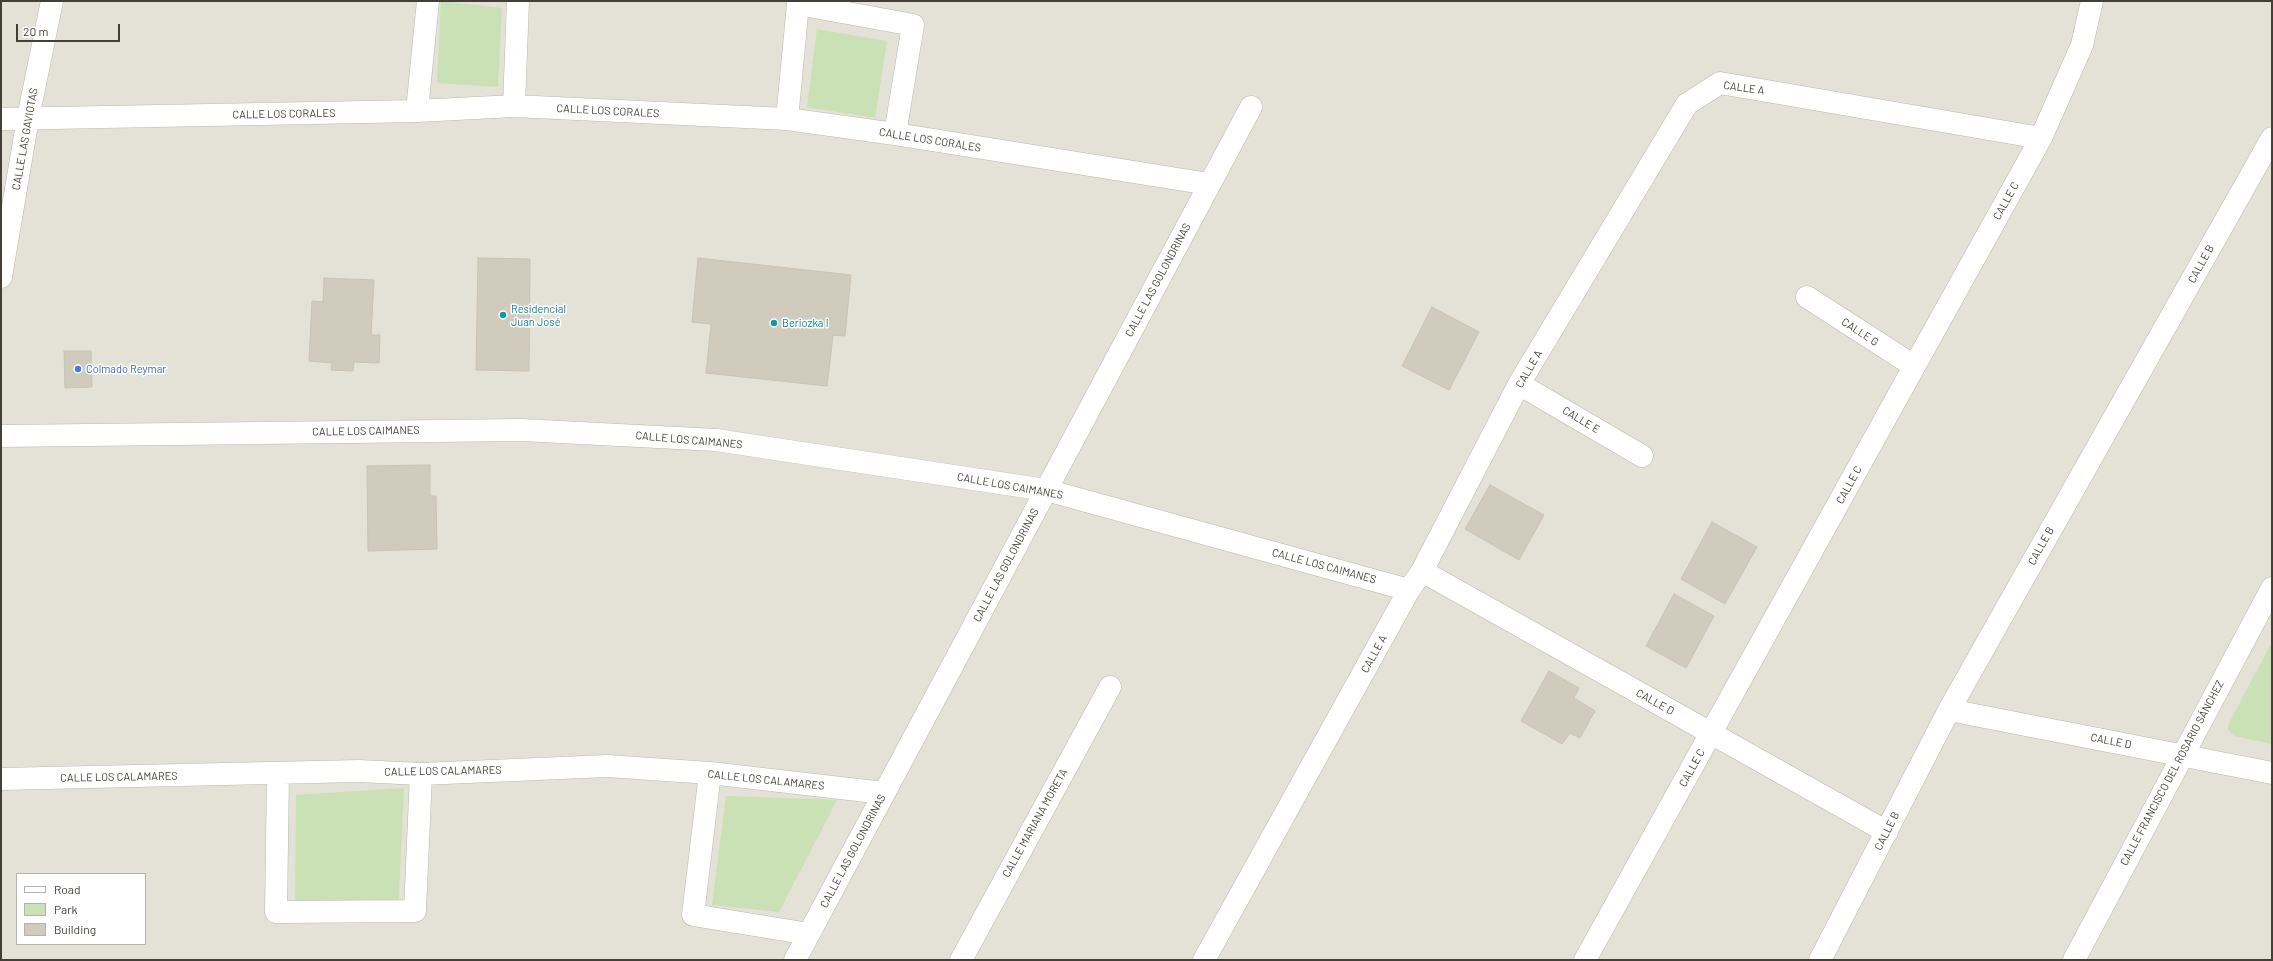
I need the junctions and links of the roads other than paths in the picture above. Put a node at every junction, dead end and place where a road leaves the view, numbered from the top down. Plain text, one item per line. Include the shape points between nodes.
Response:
1 (52, 1) edge
2 (428, 1) edge
3 (518, 1) edge
4 (2092, 1) edge
5 (514, 106) junction
6 (1251, 107) dead end
7 (417, 111) junction
8 (28, 118) junction
9 (1, 119) edge
10 (787, 119) junction
11 (895, 134) junction
12 (2041, 138) junction
13 (2272, 138) edge
14 (1209, 184) junction
15 (1, 277) edge
16 (1807, 297) dead end
17 (1914, 366) junction
18 (1520, 384) junction
19 (1, 436) edge
20 (1642, 456) dead end
21 (1046, 490) junction
22 (1422, 571) junction
23 (2272, 588) edge
24 (1409, 590) junction
25 (1110, 686) dead end
26 (1949, 710) junction
27 (1712, 734) junction
28 (2181, 754) junction
29 (2272, 773) edge
30 (278, 774) junction
31 (421, 774) junction
32 (710, 774) junction
33 (1, 779) edge
34 (884, 793) junction
35 (1887, 832) junction
36 (809, 934) junction
37 (795, 960) edge
38 (961, 960) edge
39 (1204, 960) edge
40 (1585, 960) edge
41 (1820, 960) edge
42 (2074, 960) edge

1 - 8 street, CALLE LAS GAVIOTAS
2 - 7 street
3 - 5 street
4 - 12 street, CALLE C via 2082,45
5 - 7 street, CALLE LOS CORALES
5 - 10 street, CALLE LOS CORALES
6 - 14 street, CALLE LAS GOLONDRINAS
7 - 8 street, CALLE LOS CORALES
8 - 9 street, CALLE LOS CORALES
8 - 15 street, CALLE LAS GAVIOTAS
10 - 11 street, CALLE LOS CORALES
10 - 11 street via 798,4 913,25
11 - 14 street, CALLE LOS CORALES
12 - 17 street, CALLE C
12 - 18 street, CALLE A via 1720,83 1687,104
13 - 26 street, CALLE B
14 - 21 street, CALLE LAS GOLONDRINAS
16 - 17 street, CALLE G
17 - 27 street, CALLE C
18 - 20 street, CALLE E
18 - 22 street, CALLE A
19 - 21 street, CALLE LOS CAIMANES via 537,430 716,440
21 - 24 street, CALLE LOS CAIMANES
21 - 34 street, CALLE LAS GOLONDRINAS
22 - 24 street, CALLE A
22 - 27 street, CALLE D
23 - 28 street, CALLE FRANCISCO DEL ROSARIO SÁNCHEZ
24 - 39 street, CALLE A
25 - 38 street, CALLE MARIANA MORETA
26 - 28 street, CALLE D
26 - 35 street, CALLE B
27 - 35 street, CALLE D
27 - 40 street, CALLE C
28 - 29 street, CALLE D
28 - 42 street, CALLE FRANCISCO DEL ROSARIO SÁNCHEZ
30 - 31 street, CALLE LOS CALAMARES via 359,771
30 - 31 street via 276,912 415,911
30 - 33 street, CALLE LOS CALAMARES
31 - 32 street, CALLE LOS CALAMARES via 607,766
32 - 34 street, CALLE LOS CALAMARES
32 - 36 street via 693,915
34 - 36 street, CALLE LAS GOLONDRINAS
35 - 41 street, CALLE B
36 - 37 street, CALLE LAS GOLONDRINAS

